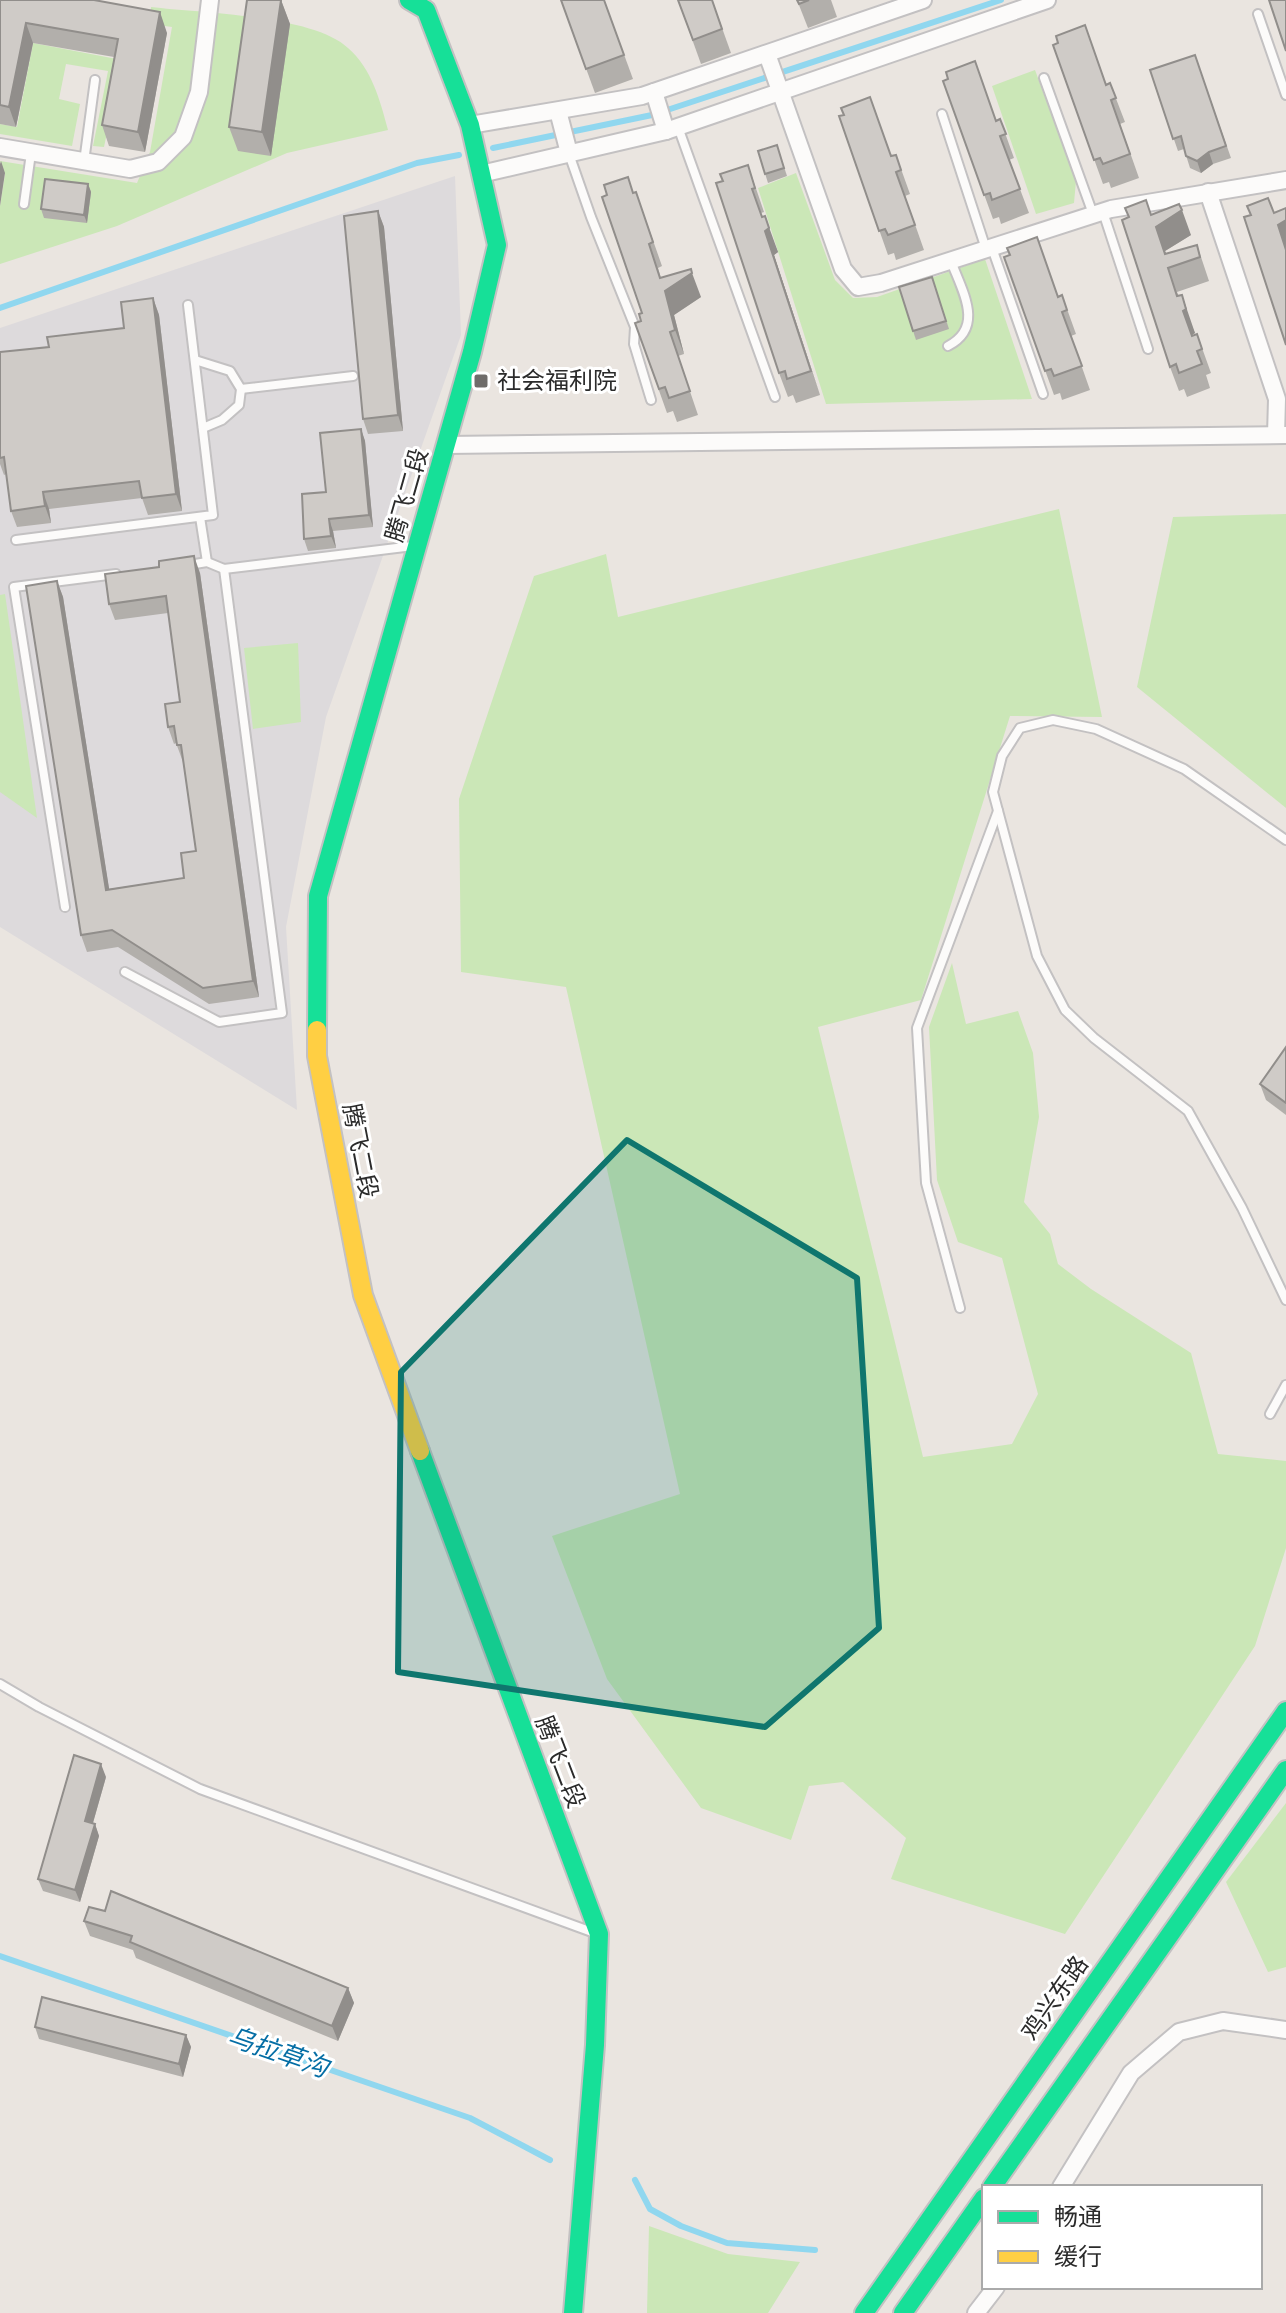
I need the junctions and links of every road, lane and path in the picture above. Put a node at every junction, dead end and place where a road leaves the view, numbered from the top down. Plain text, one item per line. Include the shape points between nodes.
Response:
1 (210, 0) edge
2 (409, 0) edge
3 (923, 0) edge
4 (1047, 0) edge
5 (1258, 14) dead end
6 (767, 54) junction
7 (1044, 78) dead end
8 (95, 80) dead end
9 (654, 92) junction
10 (778, 92) junction
11 (1286, 95) edge
12 (558, 111) junction
13 (942, 114) edge
14 (470, 125) junction
15 (672, 129) junction
16 (0, 147) edge
17 (31, 153) junction
18 (569, 153) junction
19 (84, 163) junction
20 (481, 174) junction
21 (1286, 180) edge
22 (1208, 192) junction
23 (24, 204) dead end
24 (1098, 213) junction
25 (989, 249) junction
26 (951, 261) junction
27 (188, 305) dead end
28 (948, 346) dead end
29 (1148, 349) dead end
30 (195, 360) junction
31 (353, 376) dead end
32 (241, 389) junction
33 (1043, 394) edge
34 (775, 397) edge
35 (651, 400) edge
36 (203, 428) junction
37 (1281, 435) edge
38 (446, 445) junction
39 (200, 517) junction
40 (16, 540) dead end
41 (418, 545) junction
42 (207, 562) junction
43 (177, 566) edge
44 (224, 569) junction
45 (132, 572) edge
46 (998, 810) junction
47 (1286, 840) edge
48 (65, 907) dead end
49 (125, 972) dead end
50 (1286, 1300) edge
51 (960, 1308) dead end
52 (1286, 1385) edge
53 (1270, 1414) dead end
54 (0, 1684) edge
55 (1286, 1711) edge
56 (1286, 1770) edge
57 (599, 1934) junction
58 (1286, 2030) edge
59 (993, 2185) edge
60 (1062, 2185) edge
61 (982, 2201) edge
62 (994, 2289) edge
63 (573, 2313) edge
64 (864, 2313) edge
65 (903, 2313) edge
66 (976, 2313) edge

1 - 19 street via 199,92 183,137 158,162 130,169
2 - 14 main road, 腾飞二段 via 426,10
3 - 6 street
4 - 10 street
5 - 11 lane
6 - 9 street
6 - 10 street
7 - 24 lane
8 - 19 lane
9 - 12 street
9 - 15 street
10 - 15 street
10 - 26 street via 843,269 858,287
12 - 14 street
12 - 18 street
13 - 25 lane
14 - 20 main road, 腾飞二段
15 - 18 street
15 - 34 lane
16 - 17 street
17 - 19 street
17 - 23 lane
18 - 20 street
18 - 35 lane via 635,327 634,344
20 - 38 main road, 腾飞二段 via 497,245
21 - 22 street
22 - 24 street
22 - 37 street via 1277,399
24 - 25 street
24 - 29 lane
25 - 26 street
25 - 33 lane
26 - 28 lane via 969,312 968,329
27 - 30 lane
30 - 32 lane via 230,371
30 - 36 lane
31 - 32 lane
32 - 36 lane via 239,405
36 - 39 lane via 213,515
37 - 38 street
38 - 41 main road, 腾飞二段
39 - 40 lane
39 - 42 lane
41 - 44 lane
41 - 57 main road, 腾飞二段 via 318,896 317,1056 363,1295
42 - 43 lane
42 - 44 lane
44 - 49 lane via 282,1013 219,1022
45 - 48 lane via 14,587
46 - 47 lane via 993,792 1002,756 1020,728 1053,720 1096,729 1184,769
46 - 50 lane via 1037,956 1065,1010 1188,1111
46 - 51 lane via 917,1028 926,1183
52 - 53 lane
54 - 57 lane via 200,1789
55 - 64 main road, 鸡兴东路
56 - 59 main road
57 - 63 main road, 腾飞二段
58 - 60 street via 1223,2021 1179,2032 1131,2073
61 - 65 main road
62 - 66 street

